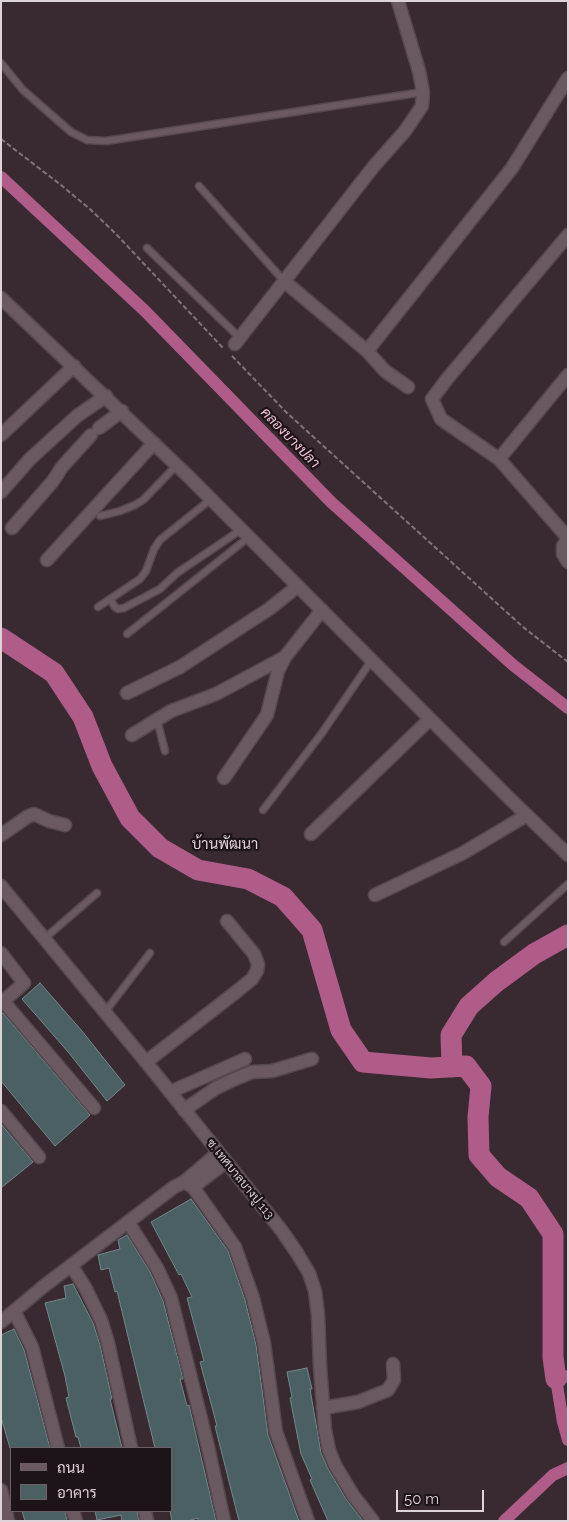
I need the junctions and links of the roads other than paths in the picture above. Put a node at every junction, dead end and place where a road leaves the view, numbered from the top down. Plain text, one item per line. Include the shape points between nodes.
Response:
1 (398, 1) edge
2 (1, 63) edge
3 (568, 78) edge
4 (422, 92) junction
5 (199, 186) dead end
6 (568, 236) edge
7 (147, 248) dead end
8 (284, 281) junction
9 (3, 304) edge
10 (237, 341) joint
11 (367, 351) junction
12 (74, 366) junction
13 (568, 375) edge
14 (408, 387) dead end
15 (106, 396) junction
16 (122, 412) junction
17 (1, 435) edge
18 (154, 443) junction
19 (499, 460) junction
20 (177, 465) junction
21 (1, 492) edge
22 (211, 499) junction
23 (100, 516) dead end
24 (12, 528) dead end
25 (246, 533) junction
26 (568, 538) edge
27 (47, 560) dead end
28 (568, 562) edge
29 (298, 586) junction
30 (110, 599) junction
31 (98, 607) dead end
32 (322, 610) junction
33 (127, 634) dead end
34 (285, 657) junction
35 (372, 661) junction
36 (127, 693) dead end
37 (430, 719) junction
38 (157, 720) junction
39 (132, 735) dead end
40 (166, 751) dead end
41 (224, 778) dead end
42 (263, 810) dead end
43 (527, 815) junction
44 (65, 825) dead end
45 (311, 834) dead end
46 (1, 835) edge
47 (568, 855) edge
48 (568, 884) edge
49 (1, 886) edge
50 (97, 893) dead end
51 (375, 895) dead end
52 (228, 922) dead end
53 (45, 938) junction
54 (504, 942) dead end
55 (1, 953) edge
56 (150, 953) dead end
57 (2, 1002) edge
58 (105, 1012) junction
59 (245, 1059) dead end
60 (312, 1059) dead end
61 (146, 1062) junction
62 (170, 1092) junction
63 (94, 1108) dead end
64 (184, 1110) junction
65 (1, 1111) edge
66 (40, 1157) dead end
67 (222, 1157) junction
68 (188, 1184) junction
69 (128, 1222) junction
70 (71, 1265) junction
71 (14, 1311) junction
72 (1, 1322) edge
73 (392, 1364) dead end
74 (323, 1408) junction
75 (58, 1447) edge
76 (131, 1447) edge
77 (1, 1490) edge
78 (8, 1521) edge
79 (224, 1521) edge
80 (308, 1521) edge
81 (373, 1521) edge

1 - 4 street
2 - 4 lane via 23,90 71,132 87,140 106,141
3 - 11 street via 512,168
4 - 8 street via 422,106 415,117
5 - 8 lane
6 - 19 street via 432,399 441,420
7 - 10 lane
8 - 10 street
8 - 11 street
9 - 12 street
11 - 14 street
12 - 15 street
12 - 17 street
13 - 19 street
15 - 16 street
15 - 21 street via 77,416 43,447
16 - 18 street
16 - 24 street via 95,432
18 - 20 street
18 - 27 street
19 - 26 street
20 - 22 street
20 - 23 lane via 144,500
22 - 25 street
22 - 30 lane via 160,540 140,580
25 - 29 street
25 - 30 lane via 177,573 160,589 124,608 118,609
25 - 33 lane
26 - 28 street via 563,554
29 - 32 street
29 - 36 street via 269,609 180,667
30 - 31 lane
32 - 34 street
32 - 35 street
34 - 38 street via 216,694 182,706
34 - 41 street via 268,715
35 - 37 street
35 - 42 lane
37 - 43 street
37 - 45 street
38 - 39 street
38 - 40 lane
43 - 47 street
43 - 51 street via 463,853
44 - 46 street via 34,814
48 - 54 lane
49 - 53 street, ซ. เทศบาลบางปู 113
50 - 53 lane
52 - 61 street via 254,954 257,971 252,979
53 - 58 street, ซ. เทศบาลบางปู 113
55 - 57 street via 24,983
56 - 58 lane
57 - 63 street
58 - 61 street, ซ. เทศบาลบางปู 113
59 - 62 street
60 - 64 street via 272,1071 252,1072 216,1088
61 - 62 street, ซ. เทศบาลบางปู 113
62 - 64 street, ซ. เทศบาลบางปู 113
64 - 67 street, ซ. เทศบาลบางปู 113
65 - 66 street
67 - 68 street
67 - 74 street, ซ. เทศบาลบางปู 113 via 282,1231 309,1273 318,1314
68 - 69 street via 174,1187
68 - 80 street via 235,1247 264,1342 276,1432
69 - 70 street
69 - 79 street via 157,1268 171,1298
70 - 71 street
70 - 76 street via 101,1320
71 - 72 street
71 - 75 street via 32,1347
73 - 74 street via 394,1380 388,1390 358,1402
74 - 81 street, ซ. เทศบาลบางปู 113 via 329,1450 353,1495
77 - 78 street

